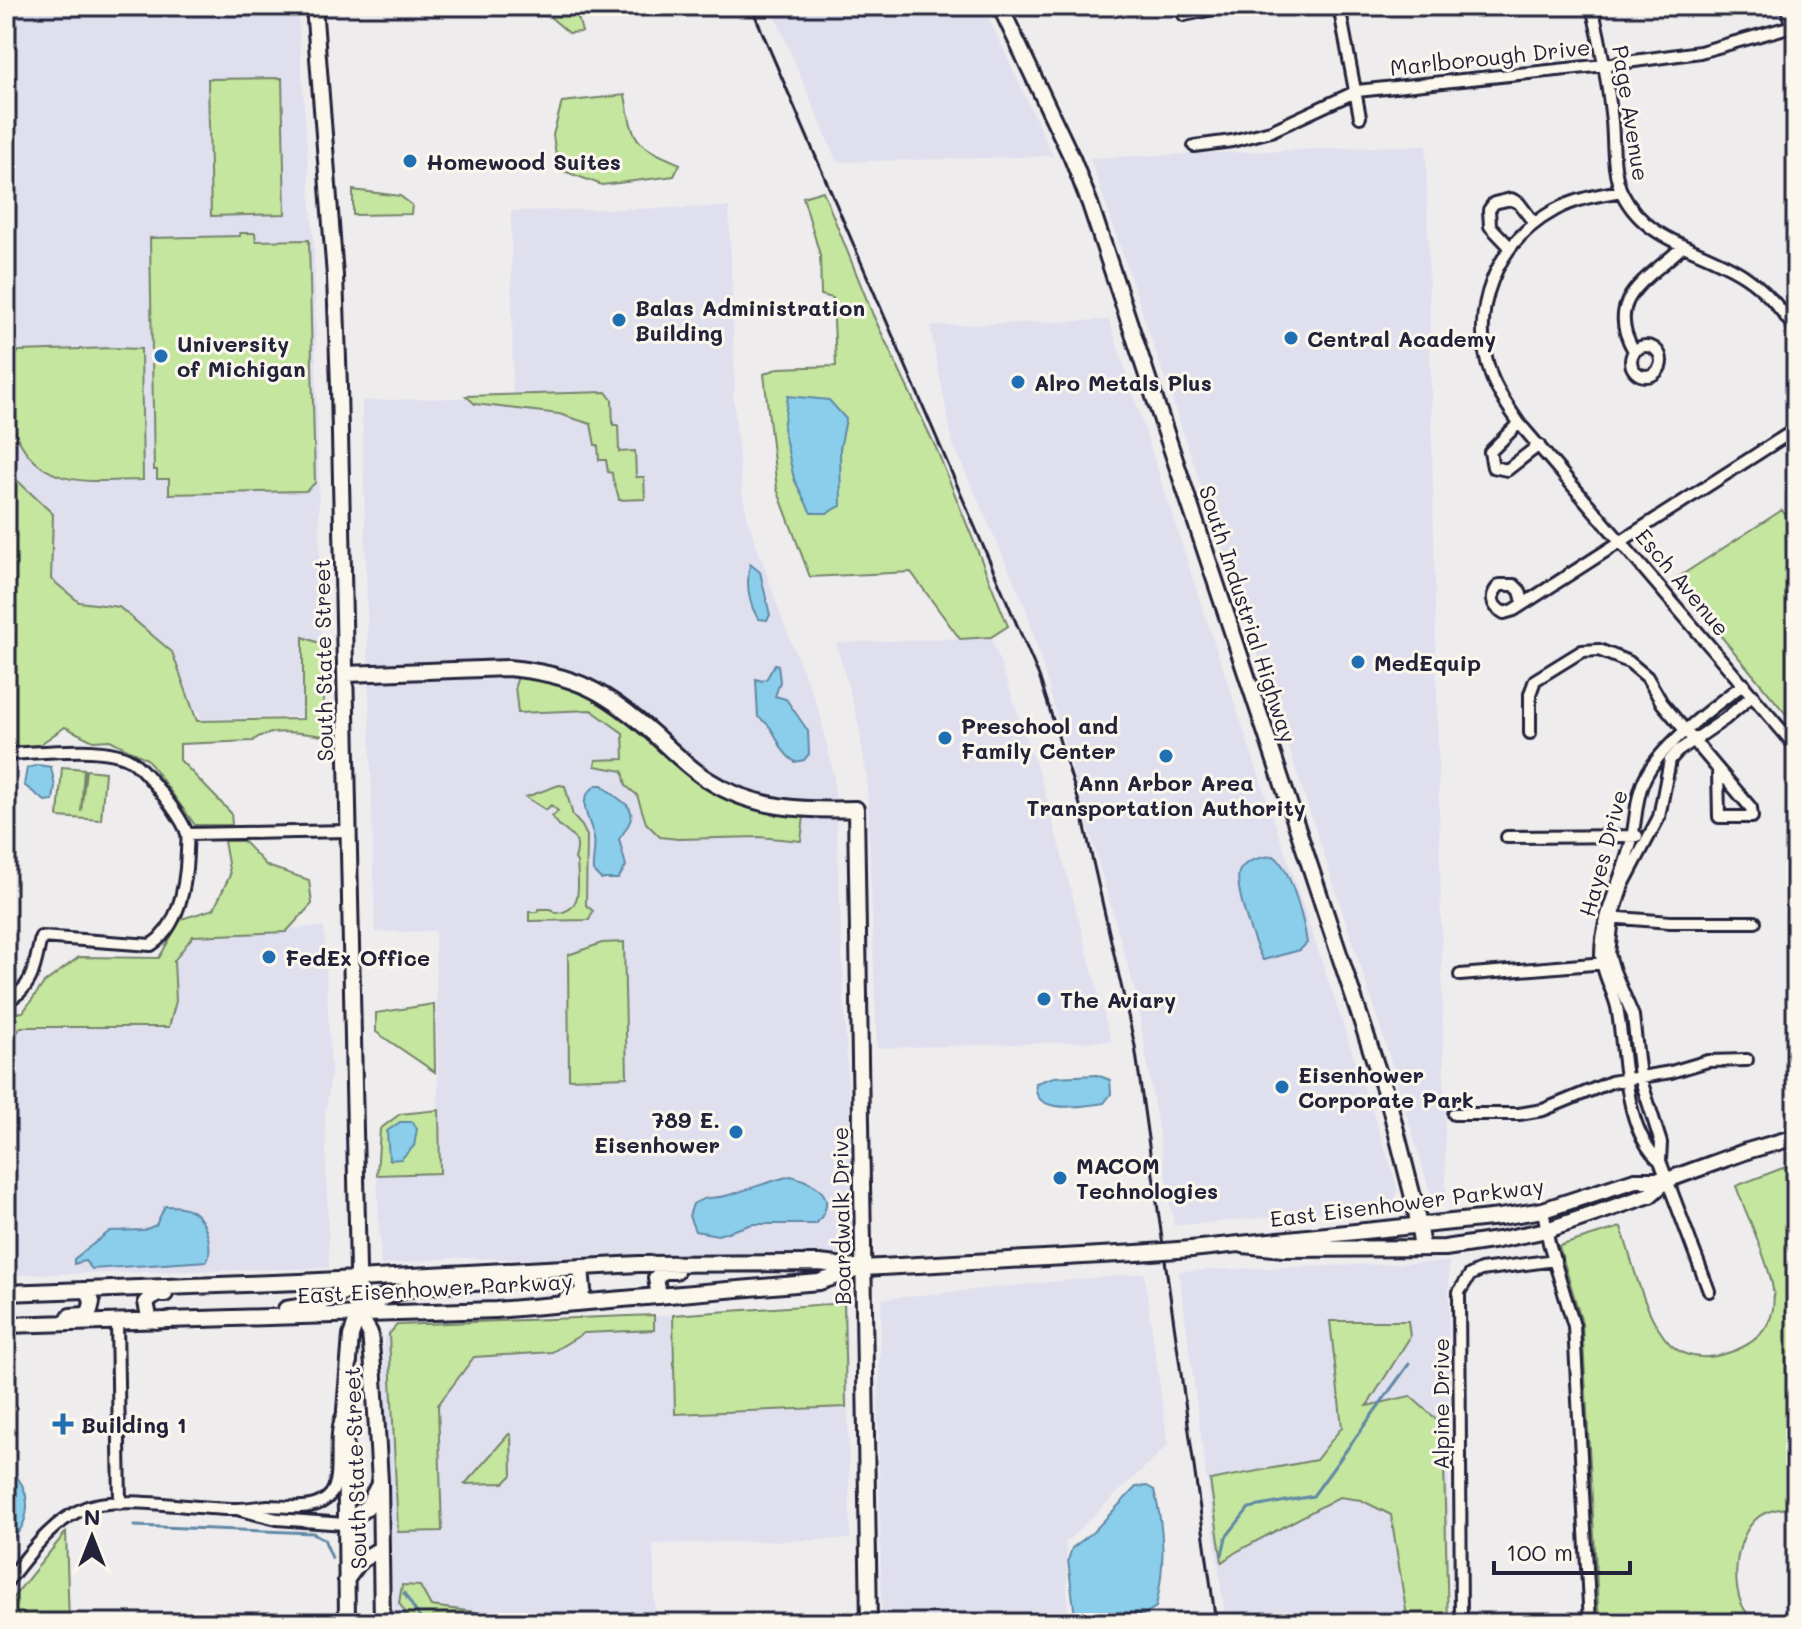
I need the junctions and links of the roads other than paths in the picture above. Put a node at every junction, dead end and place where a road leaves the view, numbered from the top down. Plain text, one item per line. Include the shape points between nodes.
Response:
1 (314, 6) edge
2 (1000, 6) edge
3 (1228, 6) edge
4 (1339, 6) edge
5 (1592, 6) edge
6 (1787, 6) edge
7 (1184, 15) dead end
8 (1794, 26) edge
9 (1605, 65) junction
10 (1357, 91) junction
11 (1360, 117) dead end
12 (1194, 146) dead end
13 (1621, 191) junction
14 (1534, 223) junction
15 (1509, 246) junction
16 (1682, 247) junction
17 (1796, 331) edge
18 (1634, 351) dead end
19 (1519, 423) junction
20 (1796, 429) edge
21 (1539, 445) junction
22 (1621, 540) junction
23 (1523, 602) dead end
24 (346, 674) junction
25 (1744, 684) junction
26 (1753, 695) junction
27 (1530, 733) dead end
28 (1689, 736) junction
29 (1796, 747) edge
30 (6, 754) edge
31 (1718, 770) junction
32 (349, 831) junction
33 (187, 834) junction
34 (1633, 836) junction
35 (1507, 837) dead end
36 (1648, 838) junction
37 (1609, 917) junction
38 (1755, 922) dead end
39 (1606, 963) junction
40 (1460, 975) dead end
41 (6, 1001) edge
42 (1747, 1060) dead end
43 (1640, 1077) junction
44 (1624, 1080) junction
45 (1454, 1114) dead end
46 (1796, 1137) edge
47 (1660, 1161) junction
48 (1667, 1180) junction
49 (1543, 1210) junction
50 (1419, 1226) junction
51 (1547, 1230) junction
52 (1243, 1245) junction
53 (1422, 1247) junction
54 (1555, 1260) junction
55 (731, 1263) junction
56 (550, 1267) junction
57 (581, 1267) junction
58 (863, 1268) junction
59 (358, 1279) junction
60 (300, 1282) junction
61 (84, 1290) junction
62 (1709, 1291) dead end
63 (48, 1292) junction
64 (6, 1293) edge
65 (659, 1296) junction
66 (6, 1303) edge
67 (359, 1314) junction
68 (402, 1314) junction
69 (6, 1319) edge
70 (178, 1320) junction
71 (156, 1321) junction
72 (117, 1322) junction
73 (6, 1325) edge
74 (345, 1410) junction
75 (380, 1482) junction
76 (120, 1503) junction
77 (238, 1510) junction
78 (344, 1524) junction
79 (380, 1549) junction
80 (346, 1580) junction
81 (6, 1583) edge
82 (347, 1623) edge
83 (382, 1623) edge
84 (869, 1623) edge
85 (1461, 1623) edge
86 (1590, 1623) edge

1 - 24 main road, South State Street via 335,276
2 - 50 main road, South Industrial Highway via 1090,204 1390,1107
3 - 7 street
4 - 10 street
5 - 9 street, Page Avenue
6 - 8 street
8 - 9 street, Marlborough Drive via 1700,52
9 - 10 street, Marlborough Drive
9 - 13 street, Page Avenue
10 - 11 street
10 - 12 street, Marlborough Drive via 1271,131
13 - 14 street, Esch Avenue via 1581,199
13 - 16 street, Page Avenue via 1644,222
14 - 15 street, Esch Avenue
14 - 15 street via 1519,203 1494,203 1490,226
15 - 19 street, Esch Avenue via 1489,291 1485,349 1492,378
16 - 17 street, Page Avenue via 1746,277
16 - 18 street via 1629,298 1623,327
19 - 21 street, Esch Avenue
19 - 21 street via 1490,452 1493,467 1507,470
20 - 22 street
21 - 22 street, Esch Avenue
22 - 23 street
22 - 25 street, Esch Avenue
24 - 32 main road, South State Street
24 - 58 main road, Boardwalk Drive via 508,668 567,678 622,706 686,763 730,792 791,809 856,809
25 - 26 street, Esch Avenue
25 - 28 street, Hayes Drive
26 - 28 street, Hayes Drive
26 - 29 street, Esch Avenue
27 - 28 street via 1535,680 1582,651 1599,650 1629,662 1647,677
28 - 31 street
28 - 34 street, Hayes Drive via 1664,750 1642,782
28 - 36 street, Hayes Drive via 1670,760 1659,817
30 - 33 street via 105,751 128,758 145,771
31 - 31 street via 1751,808 1752,817 1719,817
32 - 33 street
32 - 59 main road, South State Street
33 - 41 street via 180,903 159,940 151,945 41,937 28,983
34 - 35 street
34 - 36 street
34 - 37 street, Hayes Drive
36 - 37 street, Hayes Drive
37 - 38 street
37 - 39 street, Hayes Drive
39 - 40 street
39 - 43 street, Hayes Drive via 1633,1016
39 - 44 street, Hayes Drive
42 - 43 street via 1708,1061
43 - 44 street
43 - 47 street, Hayes Drive via 1661,1143
44 - 45 street via 1531,1112
44 - 47 street, Hayes Drive via 1648,1151
46 - 48 main road, East Eisenhower Parkway
47 - 48 street, Hayes Drive
48 - 49 main road, East Eisenhower Parkway via 1635,1180
48 - 51 main road, East Eisenhower Parkway via 1650,1195
48 - 62 street, Hayes Drive
49 - 50 main road, East Eisenhower Parkway
49 - 51 street
50 - 52 main road, East Eisenhower Parkway
50 - 53 main road, South Industrial Highway
51 - 53 main road, East Eisenhower Parkway via 1445,1248
51 - 54 street
52 - 53 main road, East Eisenhower Parkway
52 - 58 main road, East Eisenhower Parkway, bridge
54 - 85 street, Alpine Drive via 1481,1270 1459,1292
54 - 86 street via 1574,1326
55 - 57 main road, East Eisenhower Parkway
55 - 58 main road, East Eisenhower Parkway
55 - 65 main road via 715,1270 664,1271 656,1278
56 - 57 main road, East Eisenhower Parkway
56 - 59 main road, East Eisenhower Parkway
56 - 67 main road via 509,1280 409,1290 380,1298
57 - 68 main road via 583,1290 566,1300
58 - 65 main road, East Eisenhower Parkway via 819,1282
58 - 84 main road, Boardwalk Drive
59 - 60 main road, East Eisenhower Parkway
59 - 67 main road, South State Street
59 - 70 main road via 346,1293 301,1307 210,1312
60 - 61 main road, East Eisenhower Parkway
60 - 71 main road via 275,1290 155,1294 145,1310
61 - 63 main road, East Eisenhower Parkway
61 - 69 main road via 92,1302 85,1315
63 - 64 main road, East Eisenhower Parkway
63 - 66 main road
65 - 68 main road, East Eisenhower Parkway
67 - 68 main road, East Eisenhower Parkway
67 - 70 main road, East Eisenhower Parkway
67 - 74 main road, South State Street via 351,1336
67 - 75 main road, South State Street via 370,1333
70 - 71 main road, East Eisenhower Parkway
71 - 72 main road, East Eisenhower Parkway
72 - 73 main road, East Eisenhower Parkway
72 - 76 street
74 - 77 street via 337,1435 335,1485 325,1500 306,1507
74 - 78 main road, South State Street
75 - 78 main road via 367,1507
75 - 79 main road, South State Street
76 - 77 street
76 - 81 street via 89,1506 60,1522
77 - 78 street
78 - 80 main road, South State Street
79 - 80 main road via 360,1561
79 - 83 main road, South State Street
80 - 82 main road, South State Street

